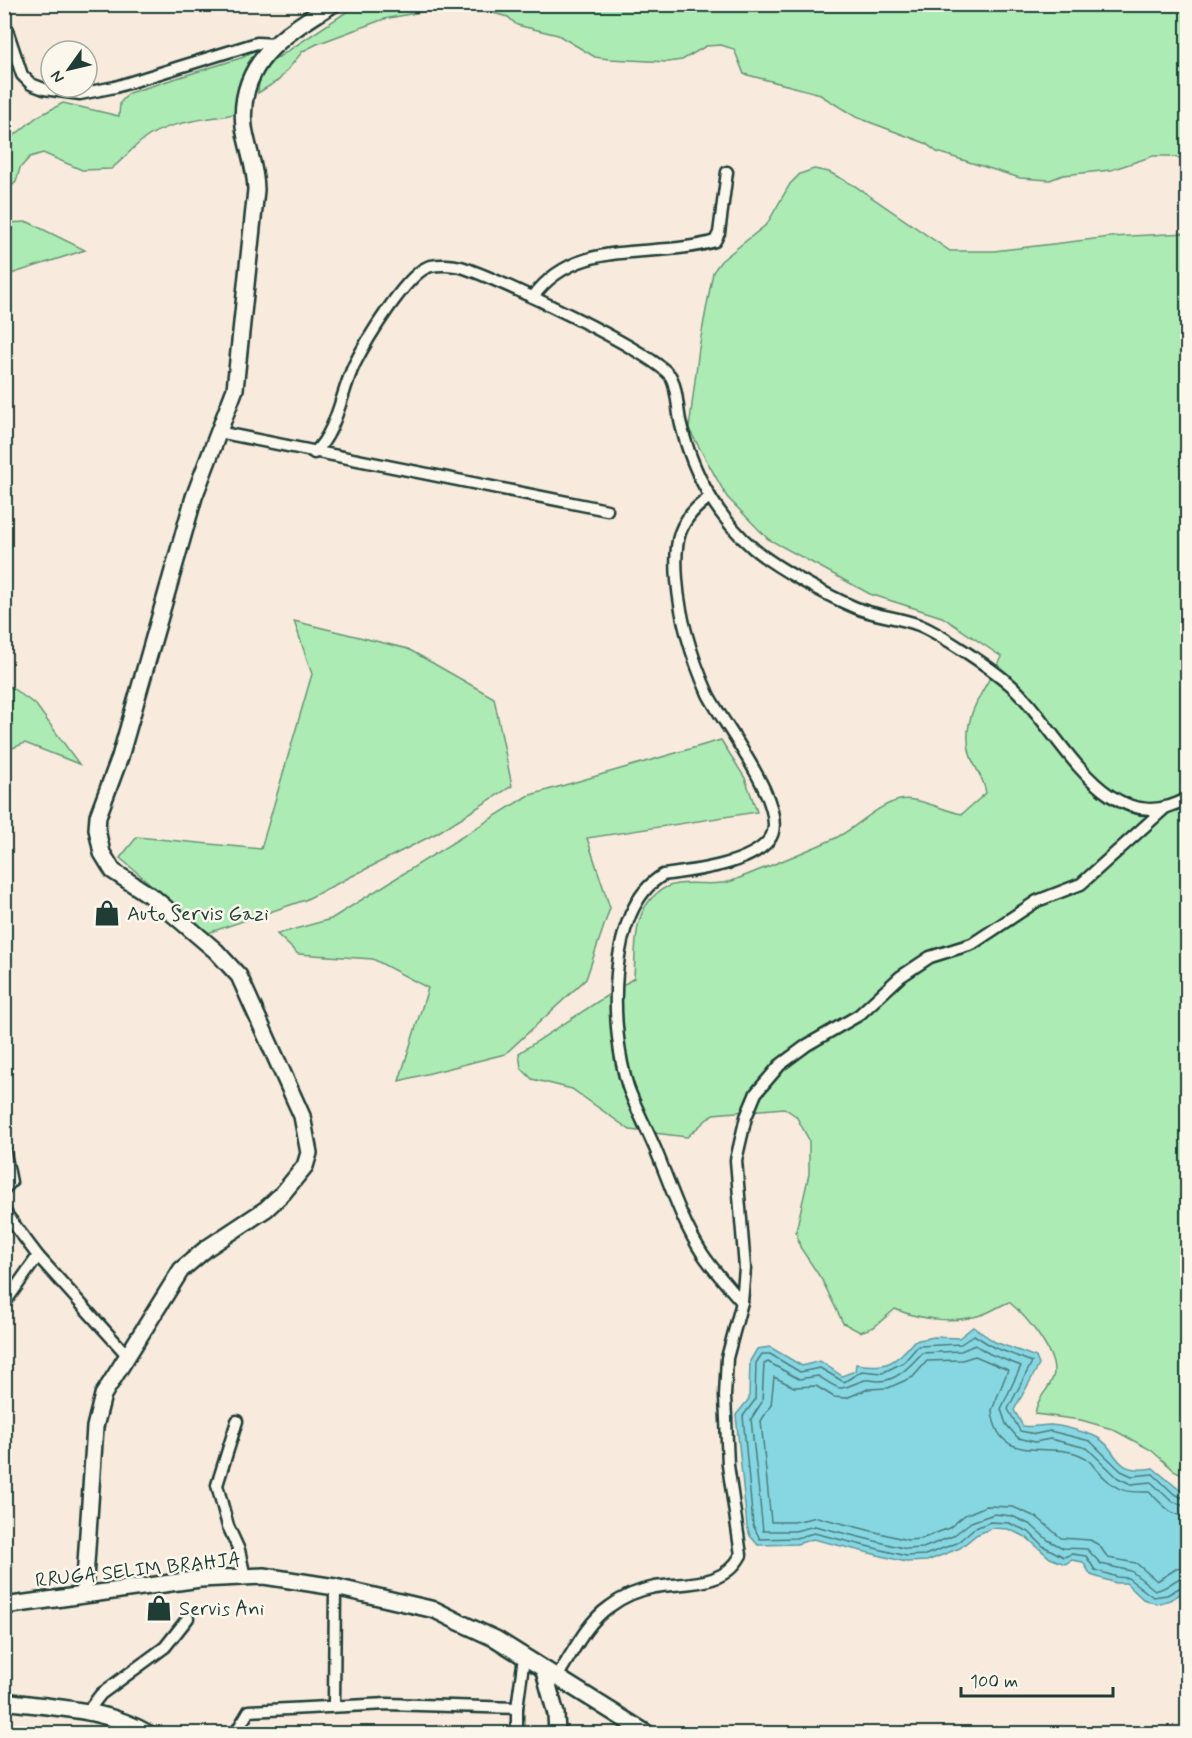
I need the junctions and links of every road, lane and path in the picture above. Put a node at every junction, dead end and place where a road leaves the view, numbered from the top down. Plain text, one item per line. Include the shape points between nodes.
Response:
1 (333, 4) edge
2 (4, 21) edge
3 (275, 44) junction
4 (727, 172) dead end
5 (533, 297) junction
6 (218, 432) junction
7 (314, 453) junction
8 (710, 497) junction
9 (607, 510) dead end
10 (1188, 798) edge
11 (1165, 808) junction
12 (4, 1148) edge
13 (4, 1189) edge
14 (4, 1211) edge
15 (38, 1256) junction
16 (741, 1302) junction
17 (4, 1304) edge
18 (127, 1355) junction
19 (237, 1421) dead end
20 (246, 1577) junction
21 (335, 1587) junction
22 (84, 1594) junction
23 (4, 1606) edge
24 (188, 1618) dead end
25 (524, 1657) junction
26 (551, 1674) junction
27 (4, 1701) edge
28 (334, 1705) junction
29 (517, 1708) junction
30 (87, 1712) junction
31 (149, 1734) edge
32 (235, 1734) edge
33 (517, 1734) edge
34 (557, 1734) edge
35 (648, 1734) edge

1 - 3 street
2 - 3 street via 22,75 31,84 80,94 257,43
3 - 6 street via 252,72 243,117 256,178 254,213 235,389
4 - 5 street via 715,241 587,259 551,275
5 - 7 street via 458,266 418,270 384,315 355,364 327,437
5 - 8 street via 624,345 669,374 693,467
6 - 7 street
6 - 18 street via 194,497 97,829 102,853 113,871 153,898 239,976 302,1116 309,1153 305,1166 284,1193 181,1270
7 - 9 street
8 - 11 street via 766,558 855,608 920,626 1006,681 1080,771 1097,785 1123,802
8 - 16 street via 697,506 676,538 679,606 708,693 763,785 774,827 771,838 762,847 724,865 663,875 654,880 629,917 621,937 617,1008 629,1088 675,1200 702,1252
10 - 11 street
11 - 16 street via 1081,884 1037,901 972,944 930,957 900,977 860,1015 780,1065 756,1094 736,1160 745,1241
12 - 13 street via 11,1182
14 - 15 street
15 - 17 street
15 - 18 street
16 - 26 street via 727,1358 725,1396 728,1465 741,1555 734,1567 717,1578 655,1587 610,1605
18 - 22 street via 97,1413
19 - 20 street via 217,1485
20 - 21 street, RRUGA SELIM BRAHJA via 264,1576
20 - 22 street, RRUGA SELIM BRAHJA
21 - 25 street, RRUGA SELIM BRAHJA via 435,1610
21 - 28 street
22 - 23 street, RRUGA SELIM BRAHJA
24 - 30 street via 165,1647 101,1694
25 - 26 street, RRUGA SELIM BRAHJA
25 - 29 street
26 - 34 street
26 - 35 street, RRUGA SELIM BRAHJA
27 - 30 street
28 - 29 street
28 - 32 street via 249,1711
29 - 33 street
30 - 31 street via 129,1721

